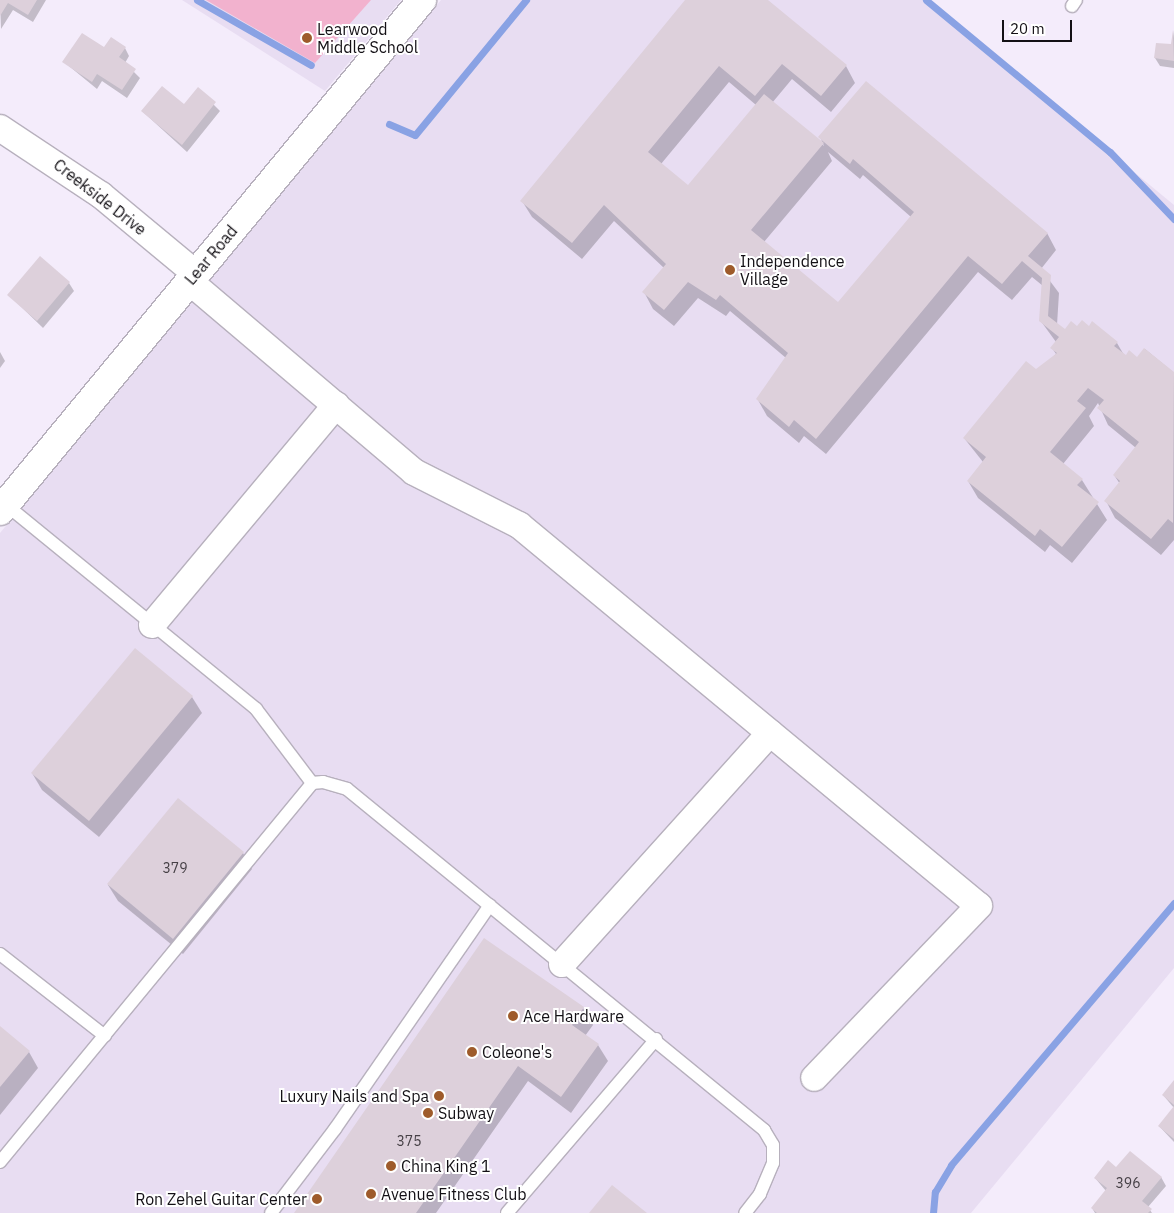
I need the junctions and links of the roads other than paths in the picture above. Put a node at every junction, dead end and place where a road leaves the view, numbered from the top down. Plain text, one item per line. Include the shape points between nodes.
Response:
1 (422, 0) edge
2 (0, 128) edge
3 (192, 277) junction
4 (336, 405) junction
5 (3, 507) edge
6 (152, 624) junction
7 (770, 733) junction
8 (312, 783) junction
9 (490, 905) junction
10 (0, 954) edge
11 (562, 964) junction
12 (105, 1036) junction
13 (656, 1039) junction
14 (814, 1078) dead end
15 (0, 1162) edge
16 (271, 1213) edge
17 (507, 1213) edge
18 (745, 1213) edge

1 - 3 street, Lear Road
2 - 3 street, Creekside Drive via 101,195
3 - 4 street, Creekside Drive
3 - 5 street, Lear Road
4 - 6 street
4 - 7 street, Creekside Drive via 414,472 519,524
5 - 6 lane
6 - 8 lane via 256,709
7 - 11 street
7 - 14 street, Creekside Drive via 979,906
8 - 9 lane via 335,783 347,789
8 - 12 lane
9 - 11 lane
9 - 16 lane via 335,1129
10 - 12 lane
11 - 13 lane
12 - 15 lane
13 - 17 lane
13 - 18 lane via 764,1130 773,1145 768,1178

